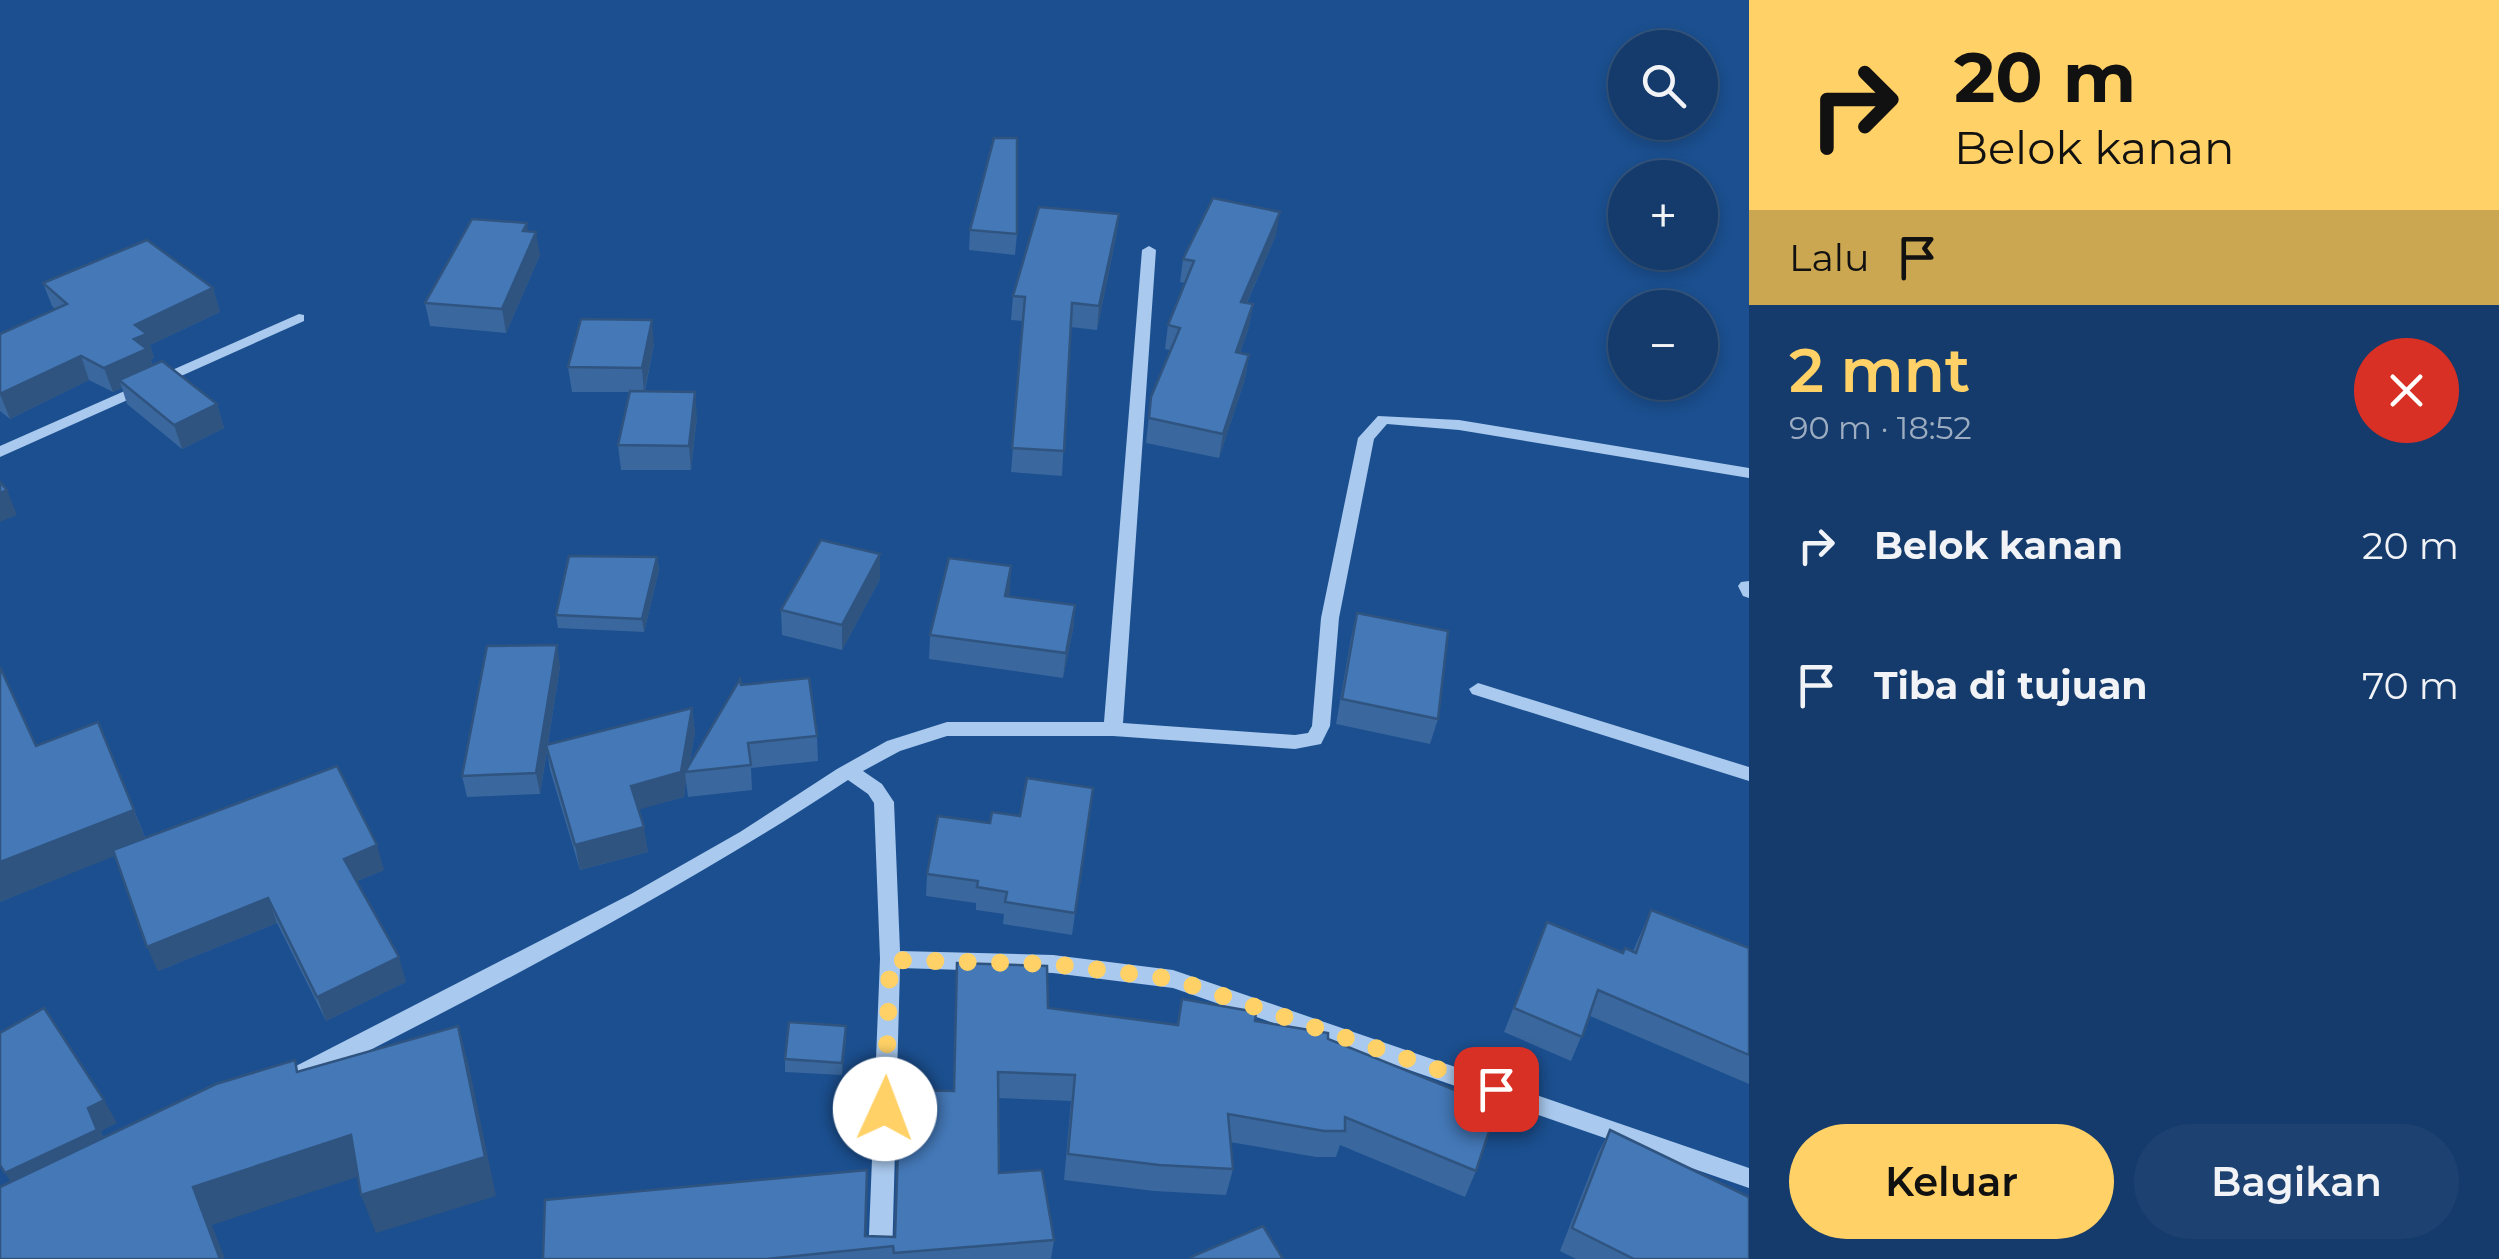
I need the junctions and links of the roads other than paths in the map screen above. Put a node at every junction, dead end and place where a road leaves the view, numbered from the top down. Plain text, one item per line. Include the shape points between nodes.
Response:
1 (1149, 250) dead end
2 (299, 318) dead end
3 (0, 452) edge
4 (1749, 473) edge
5 (1478, 688) dead end
6 (1113, 728) junction
7 (850, 772) junction
8 (1749, 774) edge
9 (890, 960) junction
10 (279, 1086) edge
11 (1749, 1178) edge
12 (880, 1259) edge

1 - 6 street
2 - 3 street
4 - 6 street via 1459,425 1383,419 1366,438 1314,739
5 - 8 street
6 - 7 street via 947,728 893,745
7 - 9 street via 884,802
7 - 10 street via 500,973
9 - 11 street via 1053,964 1173,979
9 - 12 street

